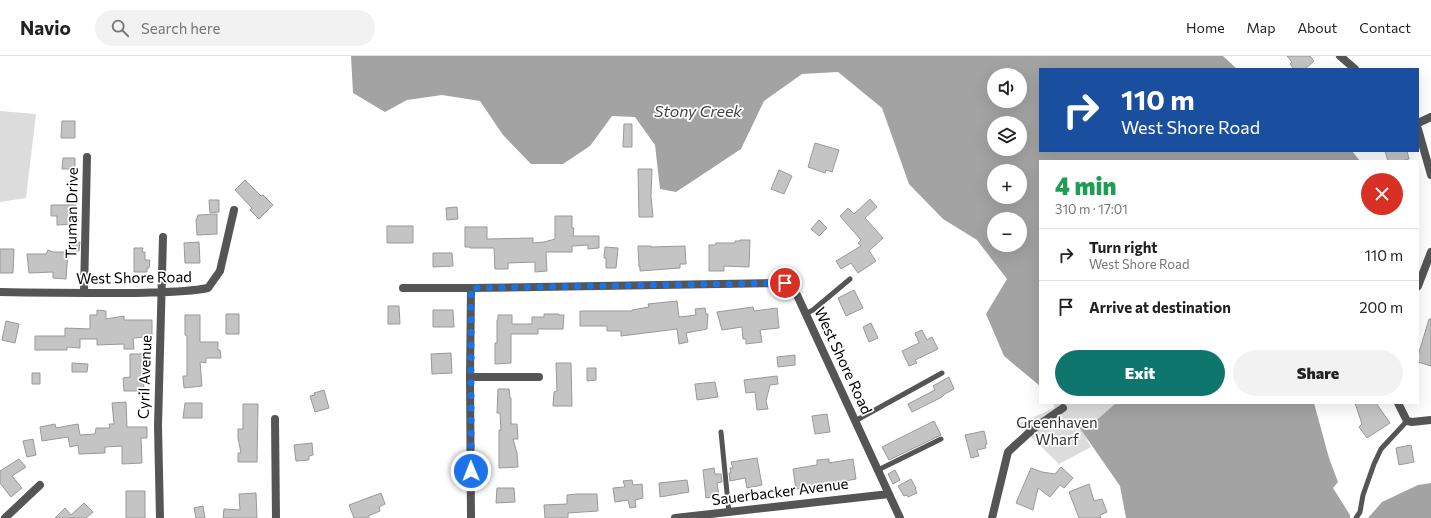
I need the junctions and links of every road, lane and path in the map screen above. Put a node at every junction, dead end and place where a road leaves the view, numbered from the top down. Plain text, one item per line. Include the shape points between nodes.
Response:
1 (1340, 56) edge
2 (1354, 68) edge
3 (1431, 117) edge
4 (1419, 123) edge
5 (1419, 133) edge
6 (87, 157) dead end
7 (1431, 175) edge
8 (234, 210) dead end
9 (163, 237) dead end
10 (1431, 252) edge
11 (850, 279) dead end
12 (1419, 283) edge
13 (403, 288) dead end
14 (471, 288) junction
15 (0, 292) edge
16 (162, 292) junction
17 (84, 294) junction
18 (805, 314) junction
19 (942, 373) dead end
20 (470, 377) junction
21 (539, 377) dead end
22 (1398, 404) edge
23 (1063, 408) dead end
24 (275, 419) dead end
25 (1431, 420) edge
26 (855, 421) junction
27 (1407, 421) junction
28 (720, 432) dead end
29 (942, 439) dead end
30 (878, 470) junction
31 (40, 485) dead end
32 (889, 494) junction
33 (729, 512) junction
34 (5, 518) edge
35 (160, 518) edge
36 (276, 518) edge
37 (471, 518) edge
38 (675, 518) edge
39 (900, 518) edge
40 (992, 518) edge
41 (1356, 518) edge

1 - 2 street
3 - 4 street
5 - 7 street
6 - 17 street, Truman Drive
8 - 16 street, West Shore Road via 220,270 208,288
9 - 16 street, Cyril Avenue
10 - 12 street
11 - 18 lane
13 - 14 street, West Shore Road
14 - 18 street, West Shore Road via 785,283 797,295
14 - 20 street
15 - 17 street, West Shore Road
16 - 17 street, West Shore Road
16 - 35 street, Cyril Avenue via 158,426
18 - 26 street, West Shore Road
19 - 26 lane
20 - 21 street
20 - 37 street
22 - 27 street
23 - 40 street via 1033,429 1008,452
24 - 36 street
25 - 27 street
26 - 30 street, West Shore Road
27 - 41 lane via 1381,449
28 - 33 lane
29 - 30 lane
30 - 32 street, West Shore Road
31 - 34 street
32 - 33 street, Sauerbacker Avenue
32 - 39 street, West Shore Road
33 - 38 street, Sauerbacker Avenue

